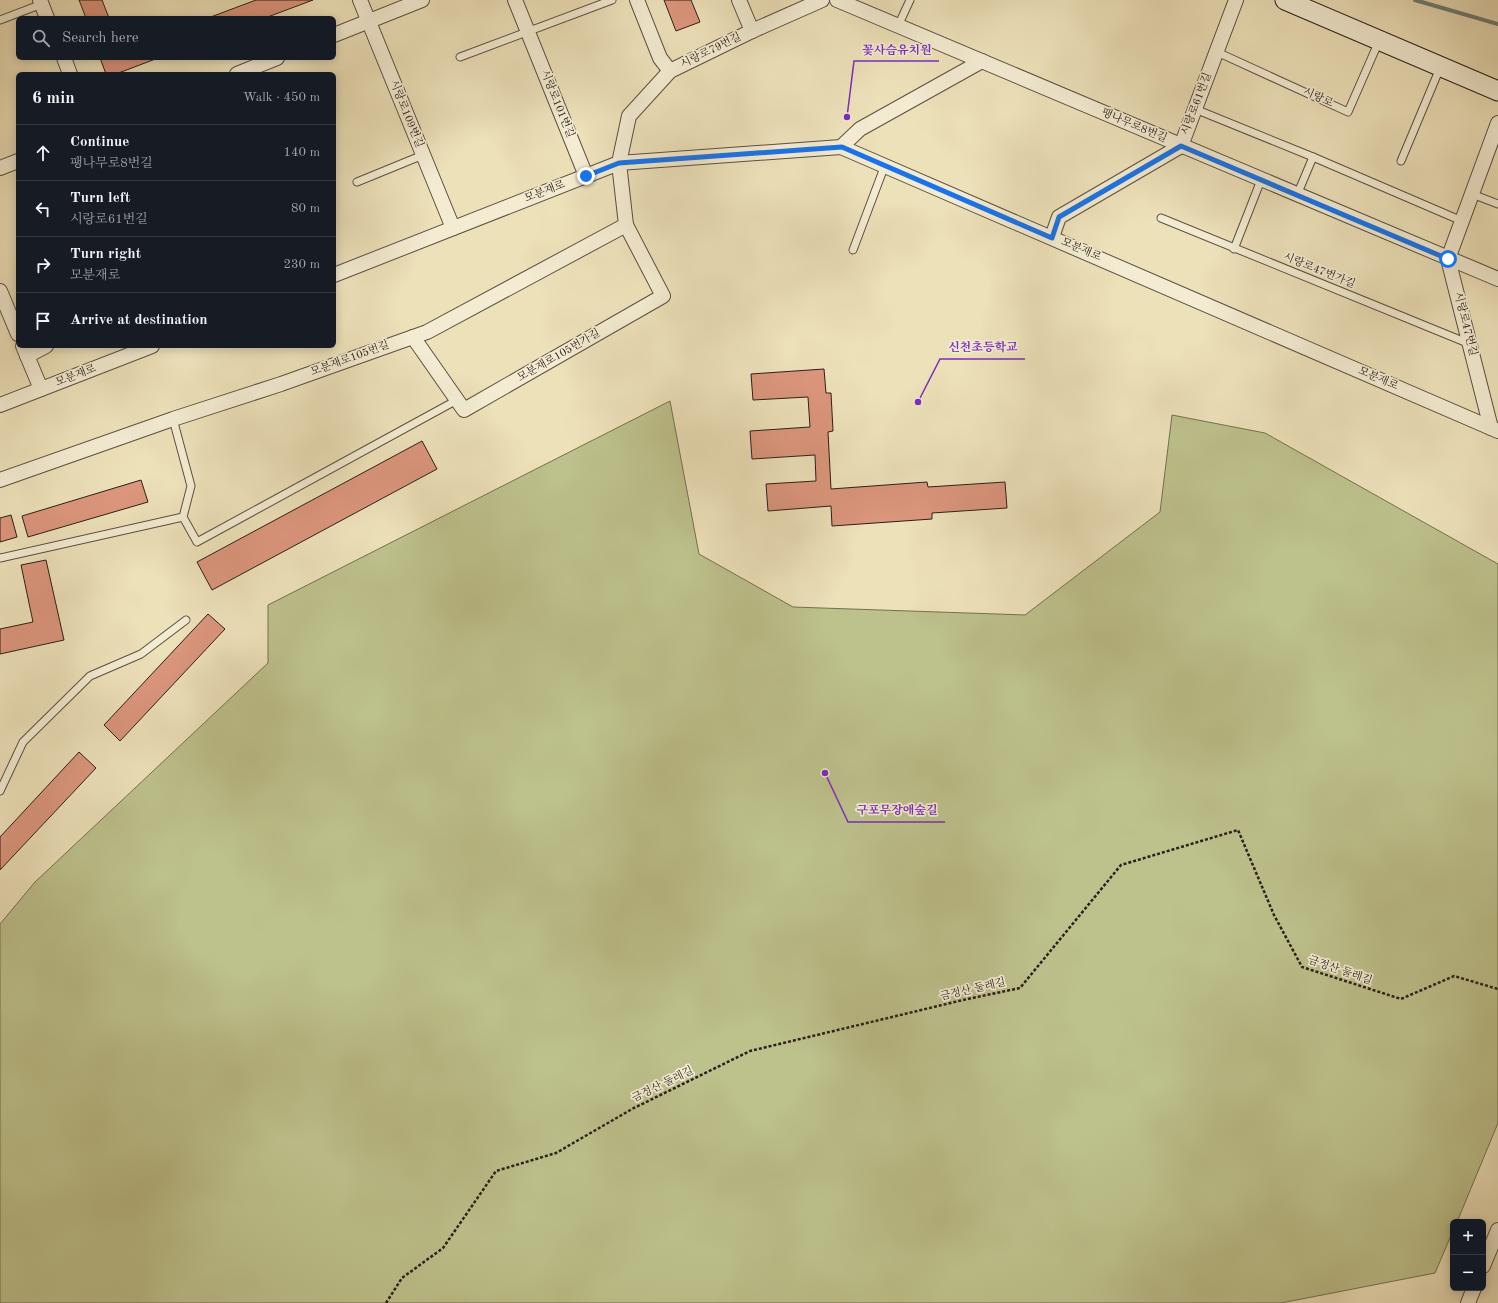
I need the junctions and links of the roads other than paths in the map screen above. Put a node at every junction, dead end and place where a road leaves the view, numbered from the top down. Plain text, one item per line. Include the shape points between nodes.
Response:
1 (360, 0) edge
2 (422, 0) edge
3 (515, 0) edge
4 (612, 0) edge
5 (637, 0) edge
6 (739, 0) edge
7 (822, 0) edge
8 (837, 0) edge
9 (910, 0) edge
10 (1236, 0) edge
11 (1285, 0) edge
12 (41, 2) edge
13 (47, 16) edge
14 (0, 20) edge
15 (368, 21) junction
16 (898, 26) junction
17 (752, 31) junction
18 (528, 32) junction
19 (336, 34) edge
20 (1379, 40) junction
21 (1217, 52) junction
22 (460, 58) dead end
23 (65, 60) edge
24 (272, 60) edge
25 (982, 61) junction
26 (1441, 66) junction
27 (670, 71) junction
28 (69, 72) edge
29 (243, 72) edge
30 (1498, 91) edge
31 (1195, 109) junction
32 (1498, 123) edge
33 (1181, 146) junction
34 (842, 147) junction
35 (423, 156) junction
36 (1313, 157) junction
37 (1401, 161) dead end
38 (16, 162) edge
39 (619, 163) junction
40 (885, 165) junction
41 (0, 168) edge
42 (586, 176) junction
43 (1261, 180) junction
44 (357, 182) dead end
45 (1472, 194) junction
46 (1297, 195) junction
47 (1498, 204) edge
48 (1161, 218) dead end
49 (1462, 221) junction
50 (626, 226) junction
51 (453, 228) junction
52 (1052, 238) junction
53 (1234, 248) junction
54 (852, 250) dead end
55 (1448, 259) junction
56 (336, 274) edge
57 (1498, 280) edge
58 (0, 291) edge
59 (16, 329) edge
60 (413, 337) junction
61 (1470, 344) junction
62 (38, 348) edge
63 (147, 348) edge
64 (25, 351) edge
65 (41, 390) junction
66 (456, 400) junction
67 (0, 405) edge
68 (173, 419) junction
69 (1495, 429) edge
70 (0, 480) edge
71 (183, 517) junction
72 (0, 558) edge
73 (186, 620) dead end
74 (0, 791) edge
75 (1498, 1230) edge
76 (1486, 1259) edge
77 (1473, 1291) edge
78 (1468, 1303) edge

1 - 15 street, 시랑로109번길
2 - 15 street
3 - 18 street, 시랑로101번길
4 - 18 lane
5 - 27 street, 시랑로79번길 via 660,58
6 - 17 street, 시랑로79번길
7 - 17 street, 시랑로79번길
8 - 16 street, 팽나무로8번길
9 - 16 lane
10 - 21 street, 시랑로61번길
11 - 20 main road
12 - 13 street
12 - 14 lane
15 - 19 street
15 - 35 street, 시랑로109번길
16 - 25 street, 팽나무로8번길
17 - 27 street, 시랑로79번길
18 - 22 lane
18 - 42 street, 시랑로101번길
20 - 21 lane, 시랑로 via 1348,112
20 - 26 main road
21 - 31 street, 시랑로61번길
23 - 28 street
24 - 29 street
25 - 33 street, 팽나무로8번길
25 - 34 street via 860,129
26 - 30 main road
26 - 37 lane
27 - 39 street, 시랑로79번길 via 629,116
31 - 33 street, 시랑로61번길
31 - 36 lane
32 - 45 street
33 - 43 street, 팽나무로8번길
33 - 52 street, 시랑로61번길 via 1059,217
34 - 39 street, 모분재로
34 - 40 street, 모분재로
35 - 44 lane
35 - 51 street, 시랑로109번길
36 - 46 lane
36 - 49 lane
38 - 41 street
39 - 42 street, 모분재로
39 - 50 street
40 - 52 street, 모분재로
40 - 54 lane
42 - 51 street, 모분재로
43 - 46 street, 팽나무로8번길
43 - 53 lane
45 - 47 lane
45 - 49 street
46 - 55 street, 팽나무로8번길
48 - 53 lane, 시랑로47번가길
49 - 55 street
50 - 60 street, 모분재로105번길 via 427,332
50 - 66 street, 모분재로105번가길 via 663,296 464,410
51 - 56 street, 모분재로
52 - 69 street, 모분재로
53 - 61 lane, 시랑로47번가길
55 - 57 street, 팽나무로8번길
55 - 61 street, 시랑로47번길
58 - 59 street
60 - 66 street
60 - 68 street, 모분재로105번길
61 - 69 street, 시랑로47번길
62 - 64 street
63 - 65 street, 모분재로
64 - 65 street
65 - 67 street, 모분재로
66 - 71 lane via 196,542
68 - 70 street, 모분재로105번길
68 - 71 lane via 191,486
71 - 72 lane
73 - 74 lane via 141,654 90,676 23,742
75 - 76 street
77 - 78 street

